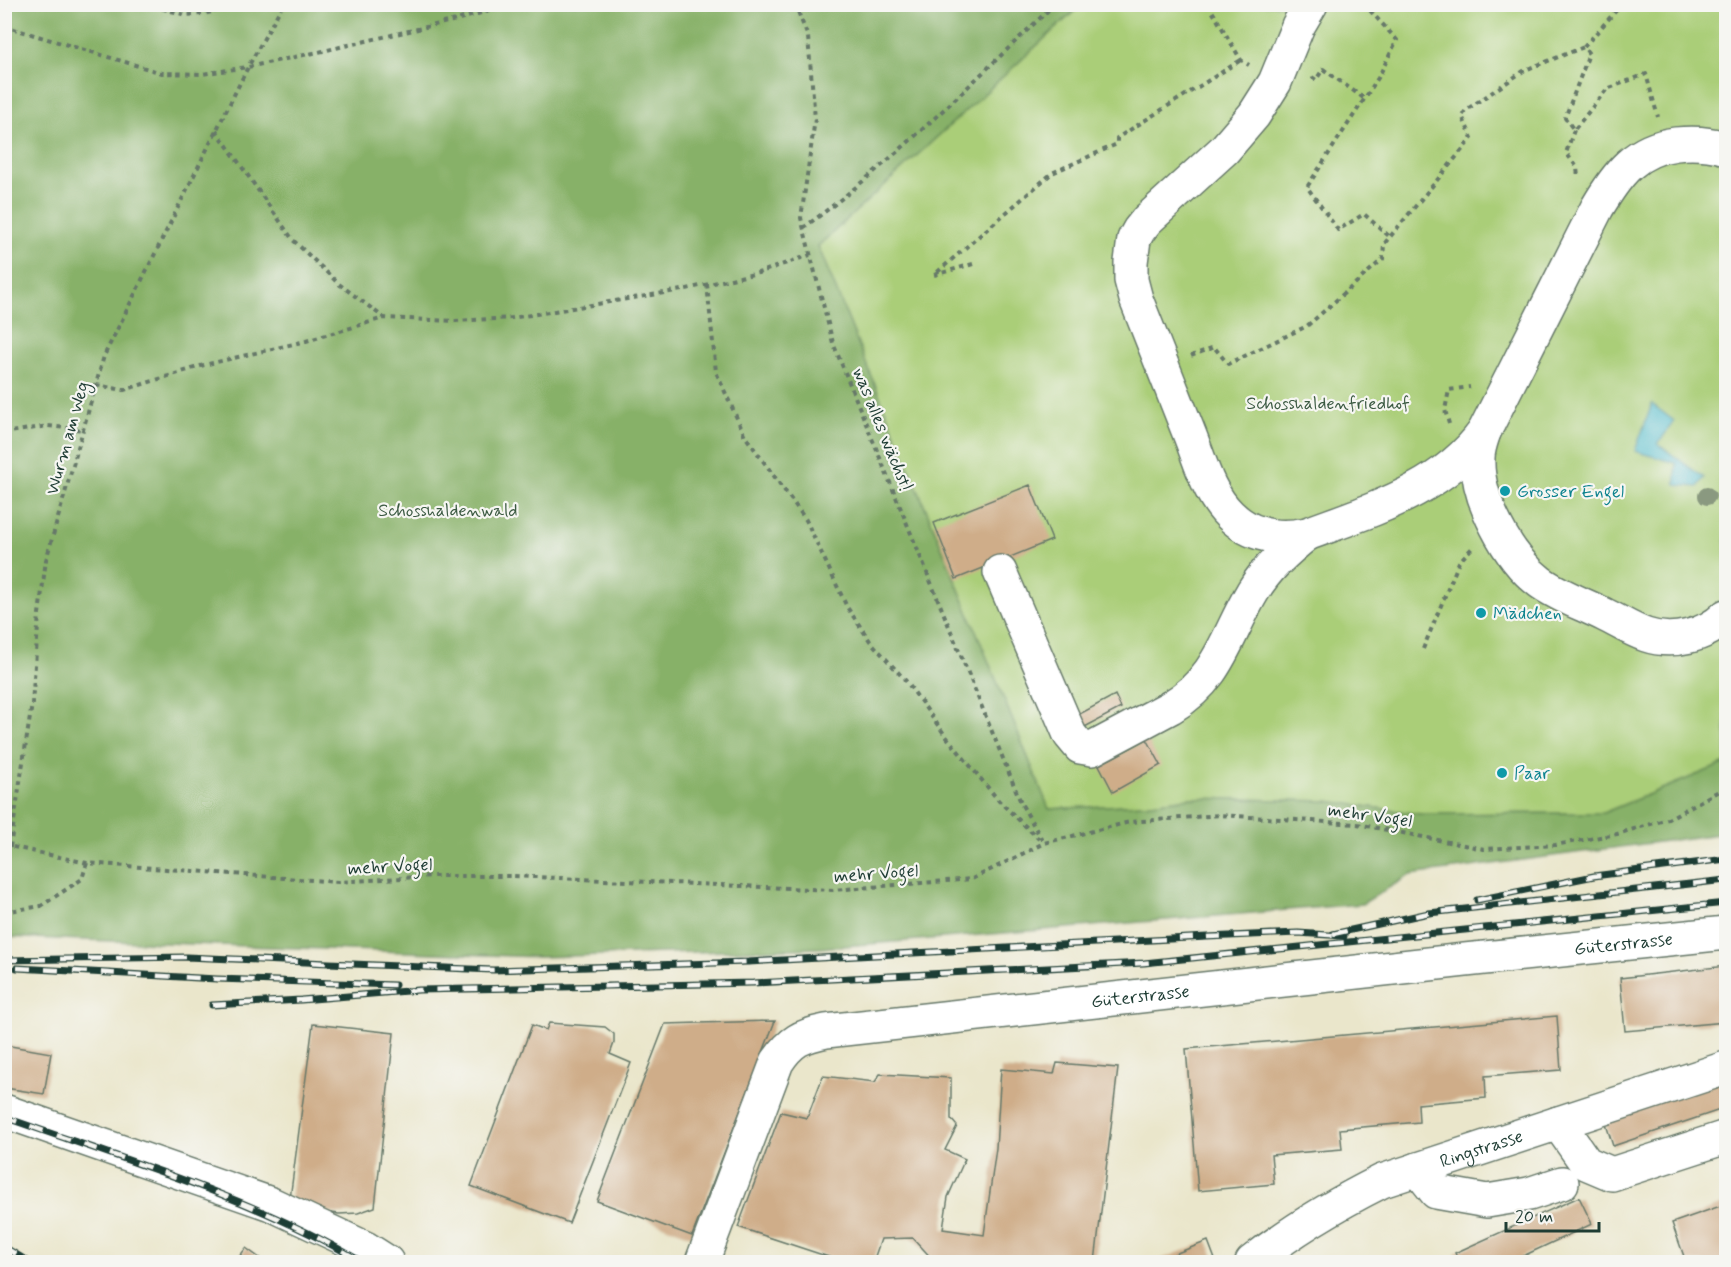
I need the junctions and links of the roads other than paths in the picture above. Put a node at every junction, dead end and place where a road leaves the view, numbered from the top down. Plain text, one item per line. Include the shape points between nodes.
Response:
1 (1311, 4) edge
2 (1726, 148) edge
3 (1484, 432) junction
4 (1307, 534) junction
5 (1000, 572) dead end
6 (1726, 616) edge
7 (1726, 933) edge
8 (1726, 1068) edge
9 (4, 1111) edge
10 (1558, 1124) junction
11 (1726, 1137) edge
12 (1418, 1169) junction
13 (1562, 1183) dead end
14 (387, 1263) edge
15 (702, 1263) edge
16 (1252, 1263) edge

1 - 4 street via 1254,115 1147,220 1134,239 1131,262 1133,290 1162,366 1210,485 1228,514 1262,534
2 - 3 street via 1697,142 1664,146 1626,166 1597,208
3 - 4 street via 1467,453 1423,486
3 - 6 street via 1479,448 1479,475 1498,531 1521,564 1540,582 1644,634 1689,636 1716,626
4 - 5 street via 1264,575 1225,649 1197,688 1171,707 1092,749 1080,747 1070,735
7 - 15 street, Güterstrasse via 804,1035 787,1047 777,1062
8 - 10 street, Ringstrasse
9 - 14 street via 271,1204
10 - 11 street via 1586,1163 1612,1174
10 - 12 street, Ringstrasse
12 - 13 street via 1436,1192 1487,1201
12 - 16 street, Ringstrasse via 1340,1202

